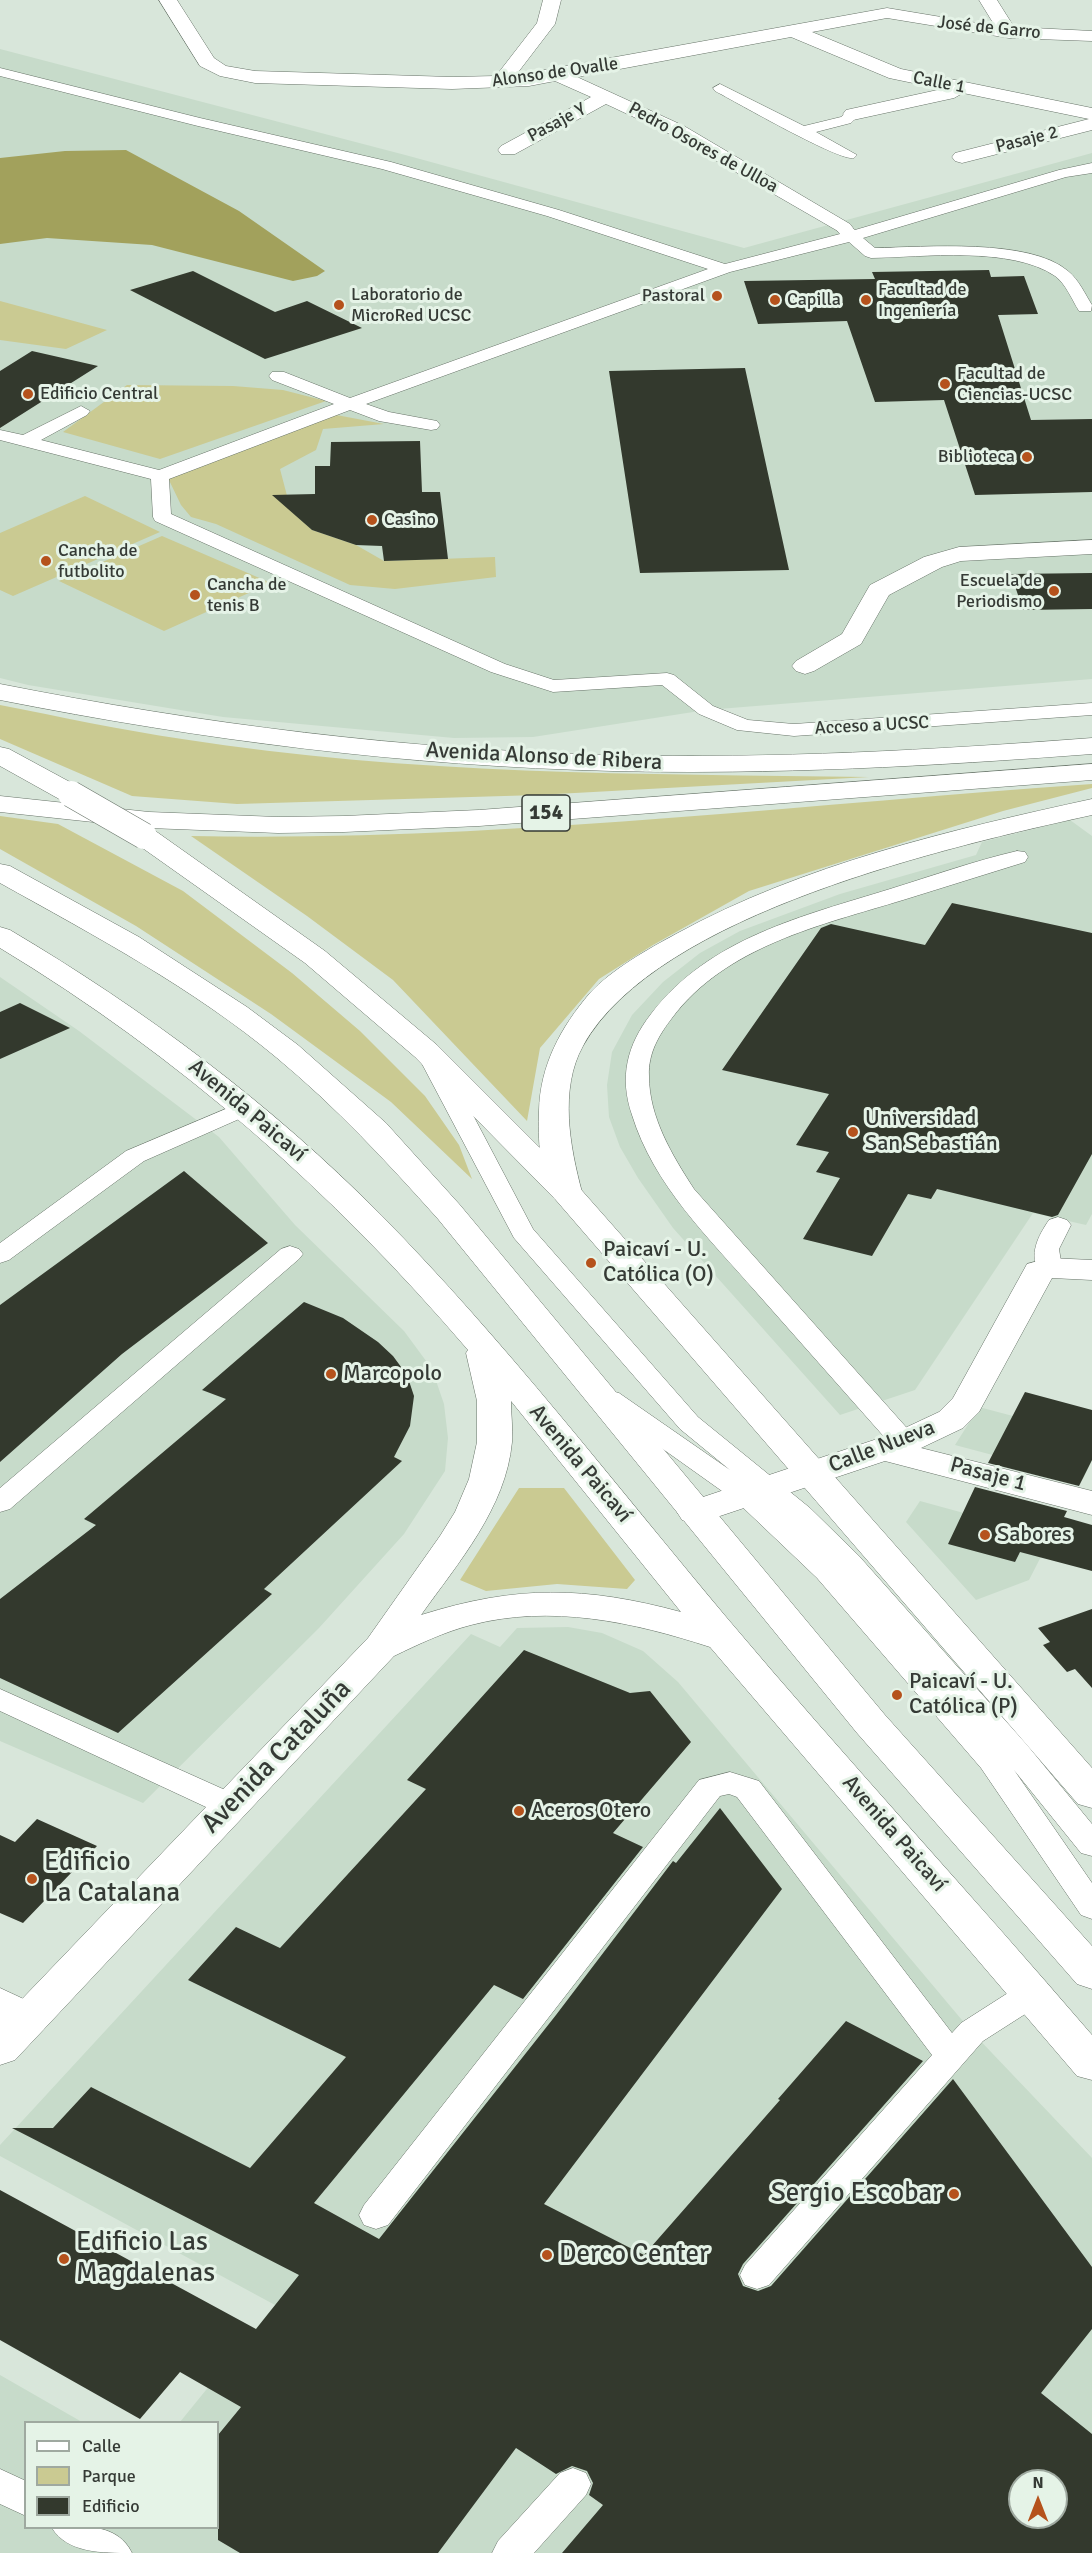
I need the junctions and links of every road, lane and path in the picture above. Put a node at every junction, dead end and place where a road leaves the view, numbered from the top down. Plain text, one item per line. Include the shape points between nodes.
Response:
1 (168, 0) edge
2 (552, 0) edge
3 (988, 0) edge
4 (884, 6) edge
5 (793, 31) junction
6 (1009, 33) junction
7 (1092, 36) edge
8 (0, 72) edge
9 (560, 75) junction
10 (501, 82) junction
11 (720, 88) dead end
12 (967, 88) junction
13 (607, 96) junction
14 (853, 114) joint
15 (1092, 114) edge
16 (1092, 124) edge
17 (802, 131) junction
18 (508, 150) dead end
19 (849, 155) dead end
20 (962, 157) dead end
21 (1092, 168) edge
22 (848, 232) junction
23 (724, 268) junction
24 (1084, 299) edge
25 (278, 376) dead end
26 (349, 404) junction
27 (81, 411) dead end
28 (430, 425) dead end
29 (0, 435) edge
30 (24, 442) junction
31 (160, 476) junction
32 (1092, 547) edge
33 (805, 666) dead end
34 (0, 693) edge
35 (1092, 710) edge
36 (1092, 746) edge
37 (0, 755) edge
38 (1092, 772) edge
39 (0, 804) edge
40 (1092, 807) edge
41 (1017, 857) dead end
42 (0, 872) edge
43 (0, 936) edge
44 (426, 1050) junction
45 (247, 1107) junction
46 (566, 1192) junction
47 (1058, 1226) dead end
48 (290, 1254) dead end
49 (0, 1255) edge
50 (1092, 1270) edge
51 (1040, 1275) junction
52 (480, 1346) junction
53 (592, 1386) junction
54 (893, 1445) junction
55 (812, 1474) junction
56 (757, 1492) junction
57 (0, 1503) edge
58 (1092, 1503) edge
59 (695, 1512) junction
60 (723, 1638) junction
61 (381, 1647) junction
62 (0, 1699) edge
63 (1092, 1794) edge
64 (232, 1806) junction
65 (1092, 1845) edge
66 (1092, 1907) edge
67 (1092, 1973) edge
68 (1033, 1994) junction
69 (14, 2012) edge
70 (0, 2049) edge
71 (951, 2055) junction
72 (1092, 2064) edge
73 (376, 2216) dead end
74 (757, 2275) dead end
75 (573, 2484) dead end
76 (0, 2485) edge
77 (24, 2499) edge
78 (73, 2529) edge
79 (114, 2553) edge
80 (511, 2553) edge

1 - 10 main road, Alonso de Ovalle via 207,62 230,73 429,83
2 - 10 main road via 546,24
3 - 6 main road
4 - 5 main road, Alonso de Ovalle
4 - 6 main road, José de Garro via 963,27
5 - 9 main road, Alonso de Ovalle
5 - 12 main road, Calle 1 via 884,70
6 - 7 main road, José de Garro
8 - 23 lane via 386,165
9 - 10 main road, Alonso de Ovalle
9 - 13 main road, Pedro Osores de Ulloa
11 - 17 lane
12 - 14 main road
12 - 15 main road, Calle 1
13 - 18 main road, Pasaje Y
13 - 22 main road, Pedro Osores de Ulloa via 677,130
14 - 17 lane via 842,121
16 - 20 main road, Pasaje 2
17 - 19 lane
21 - 22 lane via 1064,172
22 - 23 lane
22 - 24 lane via 871,254 1020,256 1061,273
23 - 26 lane
25 - 26 lane
26 - 28 lane via 385,417
26 - 31 lane
27 - 30 lane
29 - 30 lane
30 - 31 lane
31 - 35 lane, Acceso a UCSC via 162,517 498,668 553,686 666,679 706,710 744,726 794,730
32 - 33 main road via 959,554 933,562 879,590 852,639
34 - 36 main road, Avenida Alonso de Ribera via 285,739 535,759 816,763
37 - 44 main road, bridge via 144,836 315,957
38 - 39 main road, Avenida Alonso de Ribera / 154 via 479,818 344,824 149,820
40 - 46 main road via 925,848 795,891 696,933 638,967 614,986 581,1024 560,1072 553,1130
41 - 54 lane via 816,920 735,954 678,993 646,1038 638,1062 636,1082 650,1133 669,1171 690,1202
42 - 53 main road via 183,977 244,1019 331,1089 409,1166
43 - 45 main road, Avenida Paicaví via 89,989
44 - 46 main road
44 - 56 lane via 523,1233 668,1402
45 - 49 lane via 135,1156
45 - 52 main road, Avenida Paicaví via 368,1220
46 - 55 main road
47 - 51 lane
48 - 57 lane
50 - 51 main road
51 - 54 main road, Calle Nueva via 967,1404 951,1420
52 - 60 main road, Avenida Paicaví
52 - 61 main road, Avenida Cataluña via 492,1391 496,1427 493,1465 462,1529
53 - 56 lane
53 - 59 main road
54 - 55 main road, Calle Nueva
54 - 58 main road, Pasaje 1
55 - 56 main road, Calle Nueva
55 - 63 main road
56 - 59 main road, Calle Nueva
56 - 65 lane via 800,1515 849,1563 1016,1752
56 - 66 lane via 992,1761
59 - 67 main road via 871,1724
60 - 61 main road, Avenida Cataluña via 606,1606 551,1602 468,1612 411,1631
60 - 68 main road, Avenida Paicaví
61 - 64 main road, Avenida Cataluña
62 - 64 lane
64 - 69 main road, Avenida Cataluña
68 - 71 lane via 972,2032
68 - 72 main road, Avenida Paicaví
69 - 70 main road, Avenida Cataluña
71 - 73 lane via 748,1789 730,1783 710,1788
71 - 74 lane
75 - 80 lane
76 - 77 lane
78 - 79 lane

